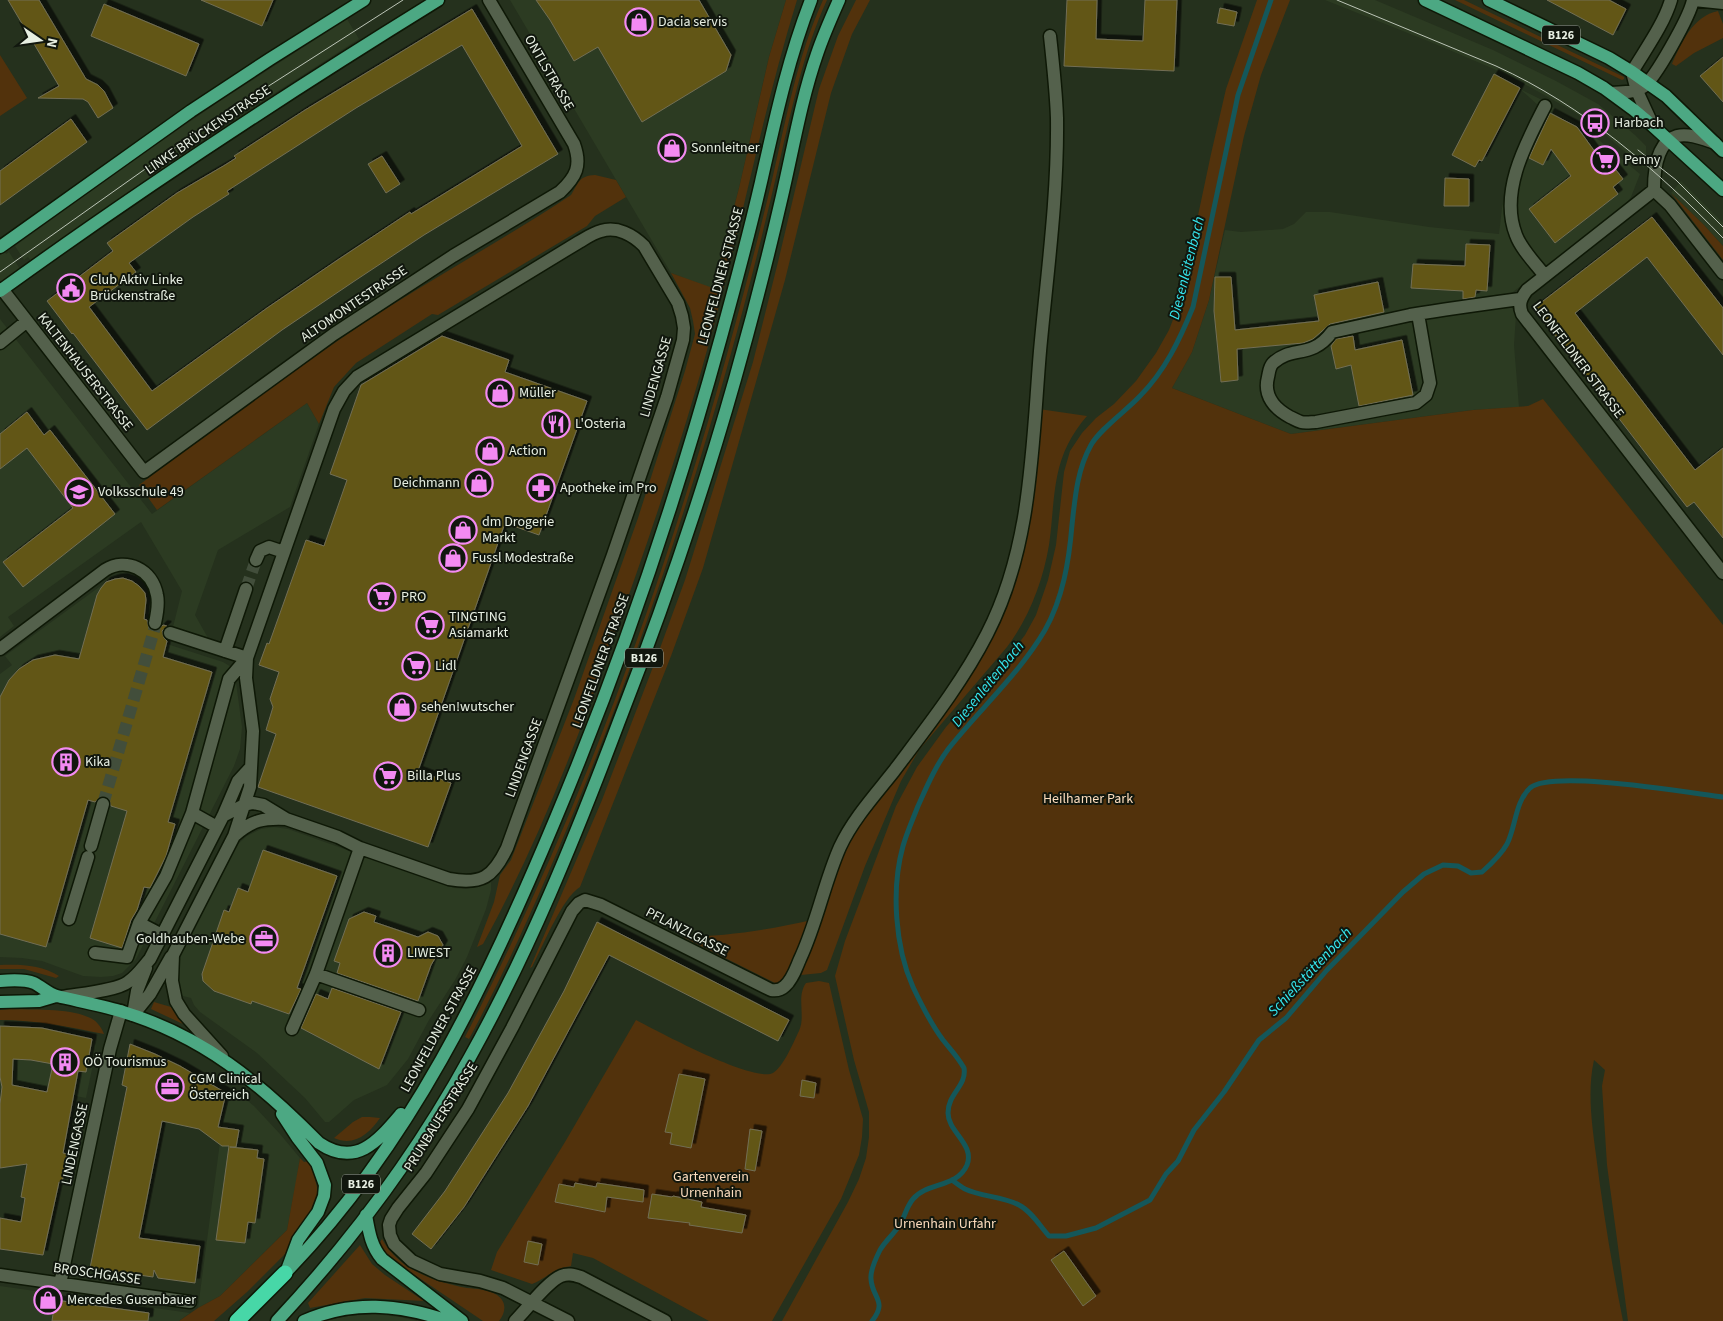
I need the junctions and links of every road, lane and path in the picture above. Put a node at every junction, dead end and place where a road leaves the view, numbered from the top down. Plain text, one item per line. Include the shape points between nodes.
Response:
1 (364, 0) edge
2 (438, 0) edge
3 (489, 0) edge
4 (811, 0) edge
5 (839, 0) edge
6 (1424, 0) edge
7 (1489, 0) edge
8 (1671, 0) edge
9 (1693, 0) edge
10 (1723, 3) edge
11 (1050, 36) dead end
12 (1632, 72) junction
13 (1649, 82) junction
14 (1637, 91) junction
15 (1612, 93) junction
16 (1545, 106) dead end
17 (1653, 126) junction
18 (1669, 140) junction
19 (1719, 147) edge
20 (578, 163) joint
21 (1654, 190) junction
22 (1723, 190) edge
23 (0, 247) edge
24 (1723, 273) edge
25 (1545, 276) junction
26 (1, 290) edge
27 (1520, 299) junction
28 (1418, 314) junction
29 (27, 321) junction
30 (1, 342) edge
31 (144, 472) joint
32 (284, 552) junction
33 (256, 560) tunnel mouth
34 (1723, 573) edge
35 (246, 588) tunnel mouth
36 (156, 623) tunnel mouth
37 (170, 633) dead end
38 (0, 649) edge
39 (224, 651) junction
40 (247, 658) junction
41 (250, 768) junction
42 (103, 804) tunnel mouth
43 (244, 805) junction
44 (192, 813) junction
45 (286, 818) junction
46 (220, 822) junction
47 (234, 836) junction
48 (360, 848) junction
49 (585, 900) joint
50 (69, 919) dead end
51 (139, 923) junction
52 (162, 935) junction
53 (95, 953) dead end
54 (173, 955) junction
55 (150, 959) junction
56 (316, 974) junction
57 (0, 981) edge
58 (59, 997) junction
59 (0, 1002) edge
60 (419, 1010) dead end
61 (127, 1013) junction
62 (292, 1029) dead end
63 (227, 1062) junction
64 (427, 1086) junction
65 (274, 1102) junction
66 (366, 1215) junction
67 (285, 1273) junction
68 (0, 1275) edge
69 (60, 1284) junction
70 (190, 1302) dead end
71 (532, 1302) junction
72 (237, 1321) edge
73 (277, 1321) edge
74 (304, 1321) edge
75 (448, 1321) edge
76 (462, 1321) edge
77 (515, 1321) edge
78 (568, 1321) edge
79 (665, 1321) edge

1 - 23 main road, LINKE BRÜCKENSTRASSE via 191,111
2 - 26 main road, LINKE BRÜCKENSTRASSE via 212,144
3 - 20 street, ONTLSTRASSE via 574,144
4 - 64 main road, LEONFELDNER STRASSE / B126 via 784,82 747,240 708,383 623,647 578,765 501,945
5 - 66 main road, B126 via 804,98 735,380 693,517 601,770 526,948 469,1060 436,1115
6 - 15 main road, B126 via 1578,73
7 - 12 main road, B126
8 - 12 street
9 - 10 street
9 - 13 street via 1687,18
11 - 49 street, PFLANZLGASSE via 1057,119 1053,205 1028,494 1017,555 987,635 933,720 844,840 834,860 808,942 784,987 771,990
12 - 13 main road, B126
12 - 14 street
13 - 14 street
13 - 19 main road, B126
14 - 15 street
14 - 17 street
15 - 17 main road, B126
16 - 25 street via 1527,140 1512,195 1512,221 1516,236
17 - 18 main road, B126
18 - 19 street via 1676,136 1690,136
18 - 21 street via 1656,164
18 - 22 main road, B126
20 - 31 street, ALTOMONTESTRASSE via 576,173 560,192 453,256 340,330
21 - 24 street via 1670,205
21 - 25 street, LEONFELDNER STRASSE
25 - 27 street, LEONFELDNER STRASSE
26 - 29 street, KALTENHAUSERSTRASSE
27 - 28 street
27 - 34 street, LEONFELDNER STRASSE via 1522,314
28 - 28 street via 1332,332 1325,343 1314,349 1283,355 1271,365 1265,385 1269,399 1280,411 1301,422 1416,403 1426,395 1430,383
29 - 30 street
29 - 31 street, KALTENHAUSERSTRASSE
32 - 33 street via 269,547 260,551
32 - 40 street, LINDENGASSE
32 - 48 street, LINDENGASSE via 334,409 344,391 357,378 601,231 626,232 644,246 678,303 684,328 683,340 619,539 507,848 491,873 477,880 462,882
35 - 39 street
36 - 38 street via 157,594 151,580 136,568 116,564
37 - 39 street
39 - 40 street
40 - 41 street, LINDENGASSE via 246,678 253,731
40 - 44 street via 229,679
41 - 43 street, LINDENGASSE via 250,787
41 - 46 street, LINDENGASSE via 238,782
42 - 50 street
43 - 45 street, LINDENGASSE via 264,805
43 - 46 street
43 - 47 street, LINDENGASSE
44 - 46 street
44 - 51 street via 166,876
45 - 47 street, LINDENGASSE via 259,820 246,825
45 - 48 street, LINDENGASSE
46 - 52 street, LINDENGASSE
47 - 54 street, LINDENGASSE
48 - 56 street
49 - 71 street, PRUNBAUERSTRASSE via 572,911 468,1108 389,1225 394,1244 419,1265 440,1274 503,1288
51 - 52 street
51 - 53 street via 127,957
52 - 55 street, LINDENGASSE
54 - 61 street, LINDENGASSE via 150,994
54 - 63 street, LINDENGASSE via 172,981 176,1000 184,1014
55 - 58 street, LINDENGASSE via 126,984
55 - 61 street, LINDENGASSE
56 - 60 street
56 - 62 street
57 - 58 main road via 27,981
58 - 59 main road via 39,1002
58 - 61 main road
61 - 63 main road via 174,1032
61 - 69 street, LINDENGASSE via 110,1050
63 - 65 main road
64 - 65 main road via 376,1142 352,1152 328,1149
64 - 67 main road, LEONFELDNER STRASSE / B126 via 354,1194
65 - 67 main road via 317,1163 325,1185 318,1212 298,1240
66 - 73 main road, B126
66 - 76 main road via 370,1239 382,1260
67 - 72 highway
68 - 69 street, BROSCHGASSE
69 - 70 street, BROSCHGASSE
71 - 77 street
71 - 78 street, PRUNBAUERSTRASSE
71 - 79 street via 550,1283 572,1274
74 - 75 main road via 332,1312 371,1306 423,1313

